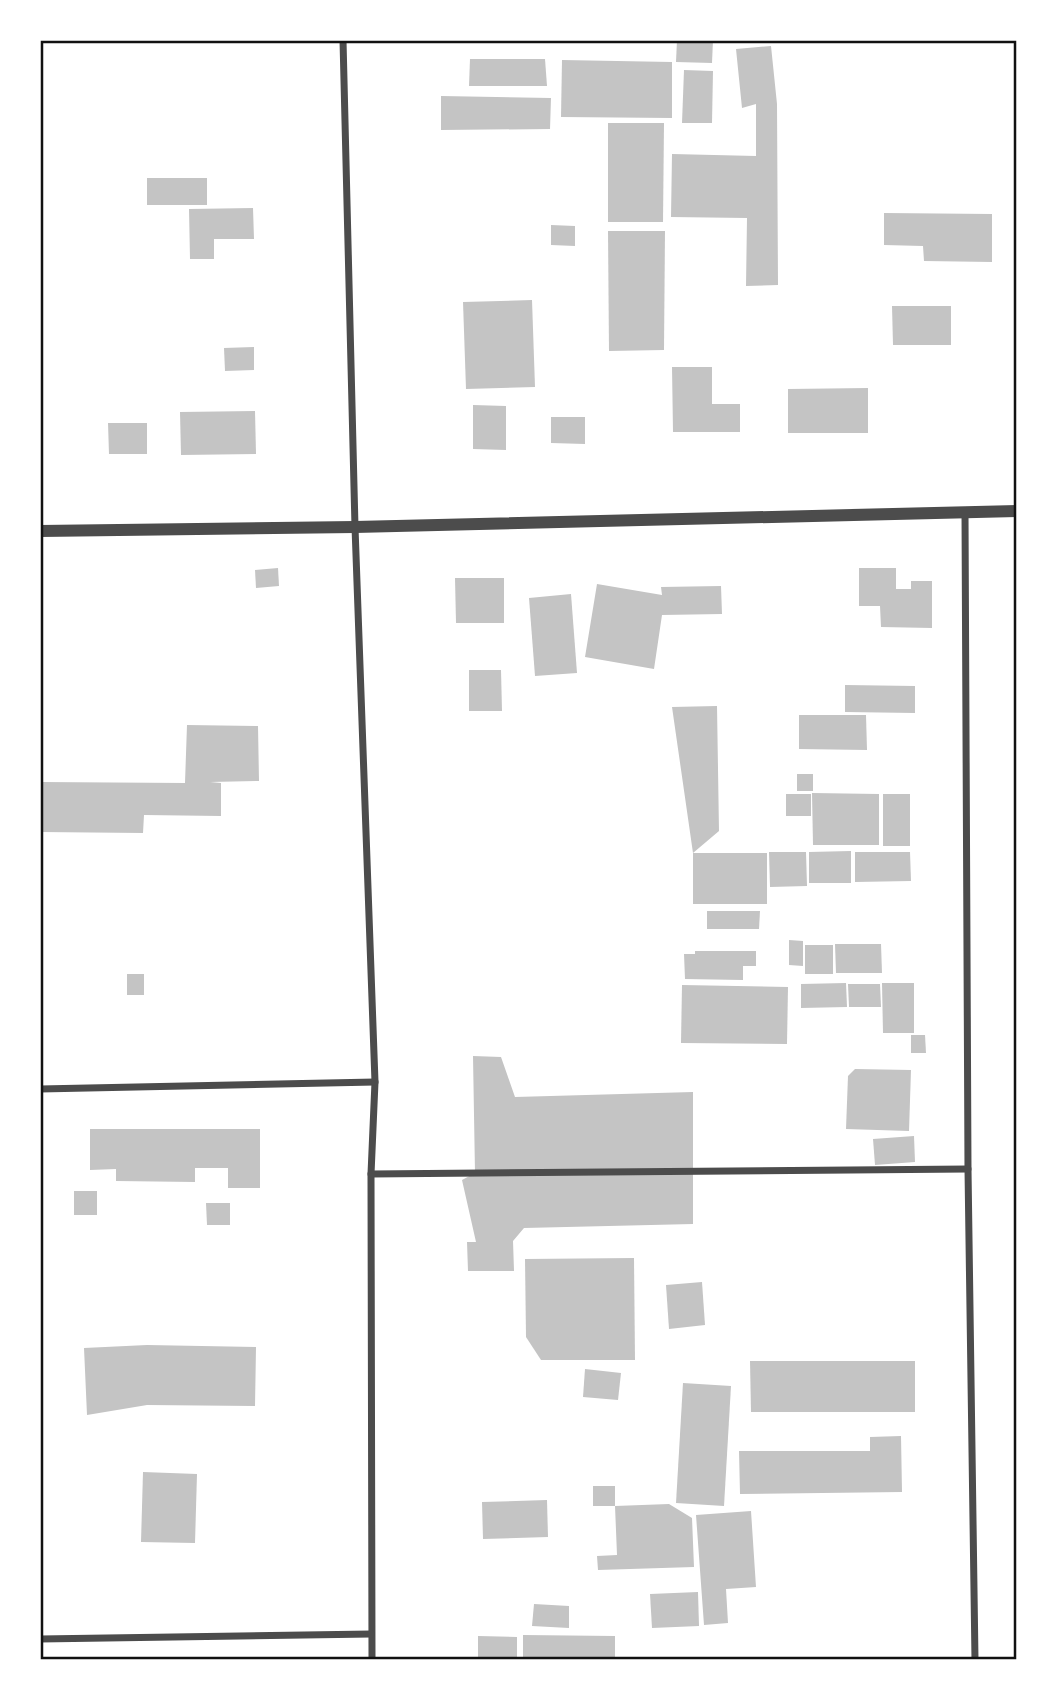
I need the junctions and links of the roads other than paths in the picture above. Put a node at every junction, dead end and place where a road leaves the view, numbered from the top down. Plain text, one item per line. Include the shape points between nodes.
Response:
1 (343, 40) edge
2 (1017, 511) edge
3 (965, 512) junction
4 (355, 527) junction
5 (40, 531) edge
6 (375, 1082) junction
7 (40, 1089) edge
8 (968, 1169) junction
9 (371, 1174) junction
10 (371, 1634) junction
11 (40, 1639) edge
12 (372, 1660) edge
13 (975, 1660) edge

1 - 4 street
2 - 3 street
3 - 4 street
3 - 8 street
4 - 5 street
4 - 6 street
6 - 7 street
6 - 9 street
8 - 9 street
8 - 13 street
9 - 10 street
10 - 11 street
10 - 12 street

